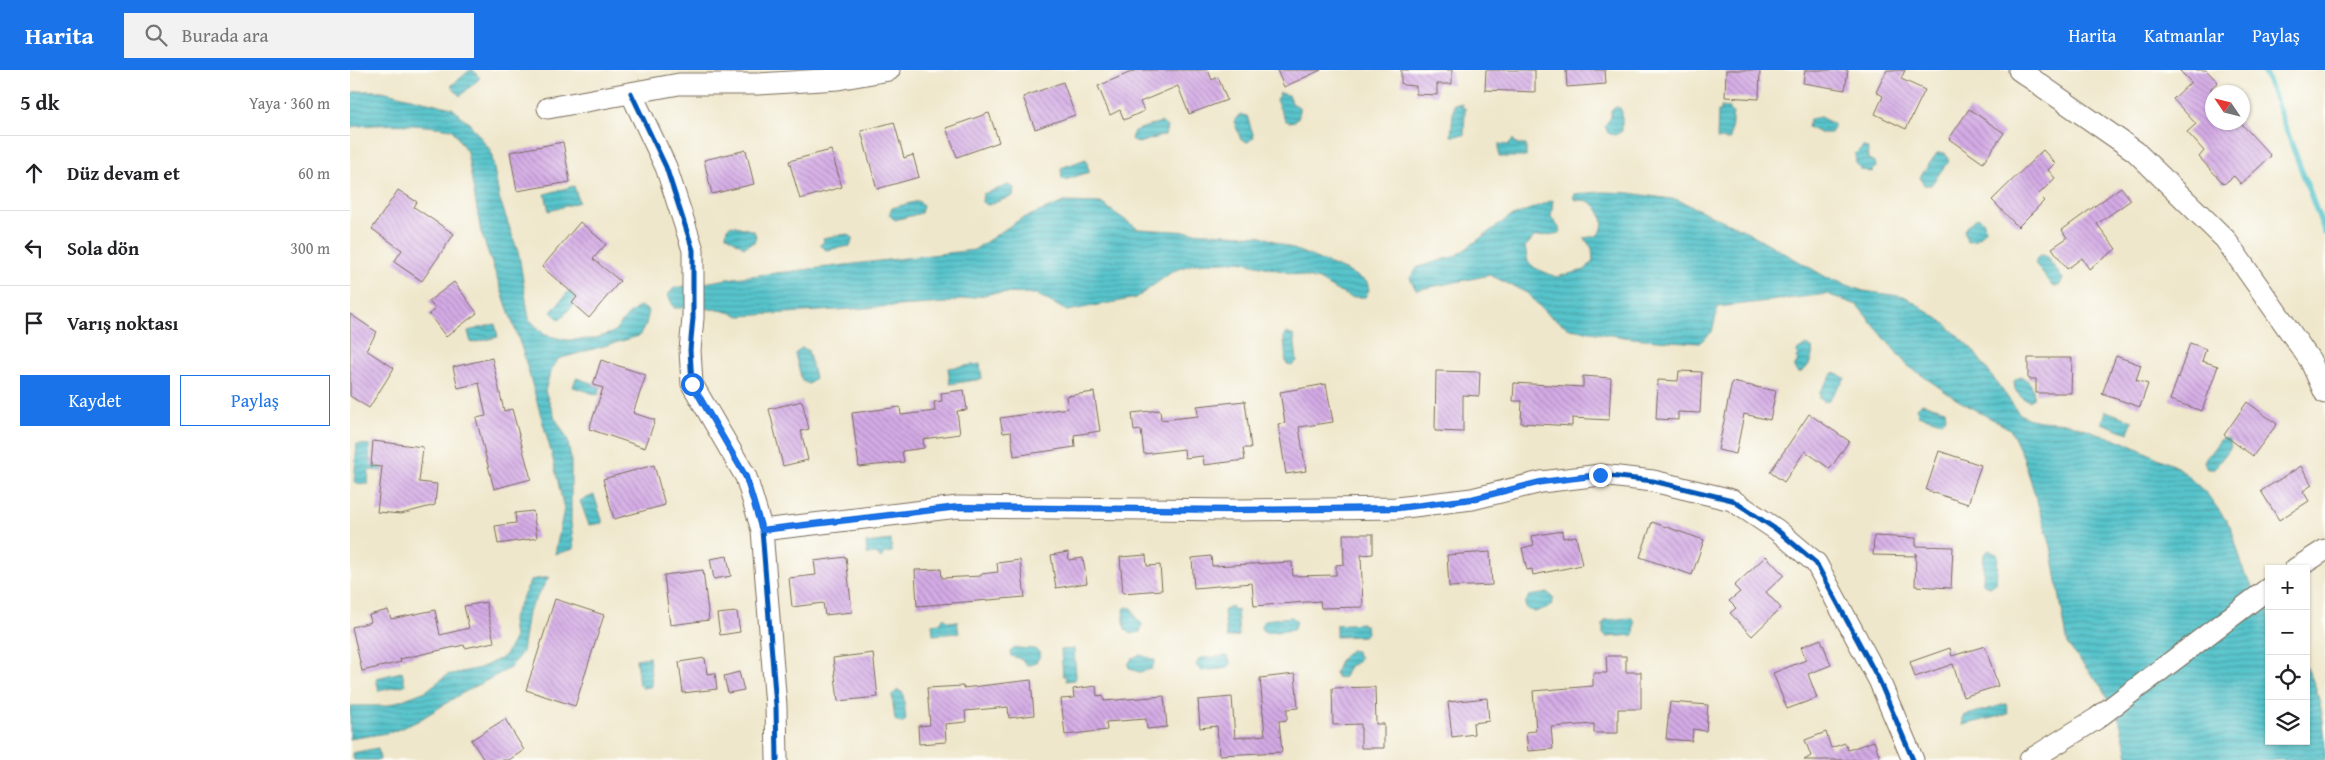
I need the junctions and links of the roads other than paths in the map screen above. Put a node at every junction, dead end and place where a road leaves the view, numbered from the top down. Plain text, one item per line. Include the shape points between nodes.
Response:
1 (711, 70) edge
2 (889, 70) edge
3 (2019, 70) edge
4 (679, 84) junction
5 (631, 93) junction
6 (548, 108) dead end
7 (2325, 393) edge
8 (762, 530) junction
9 (2325, 550) edge
10 (2301, 565) edge
11 (2265, 591) edge
12 (777, 760) edge
13 (1912, 760) edge
14 (2030, 760) edge

1 - 4 street
2 - 4 street via 838,80
3 - 7 street via 2135,151 2225,238 2310,360
4 - 5 street
5 - 6 street
5 - 8 street via 666,168 693,250 692,384 746,477
8 - 12 street via 776,706
8 - 13 street via 958,507 1398,508 1472,499 1541,482 1600,475 1653,480 1732,500 1777,530 1816,563 1879,680
9 - 10 street
11 - 14 street via 2096,719

